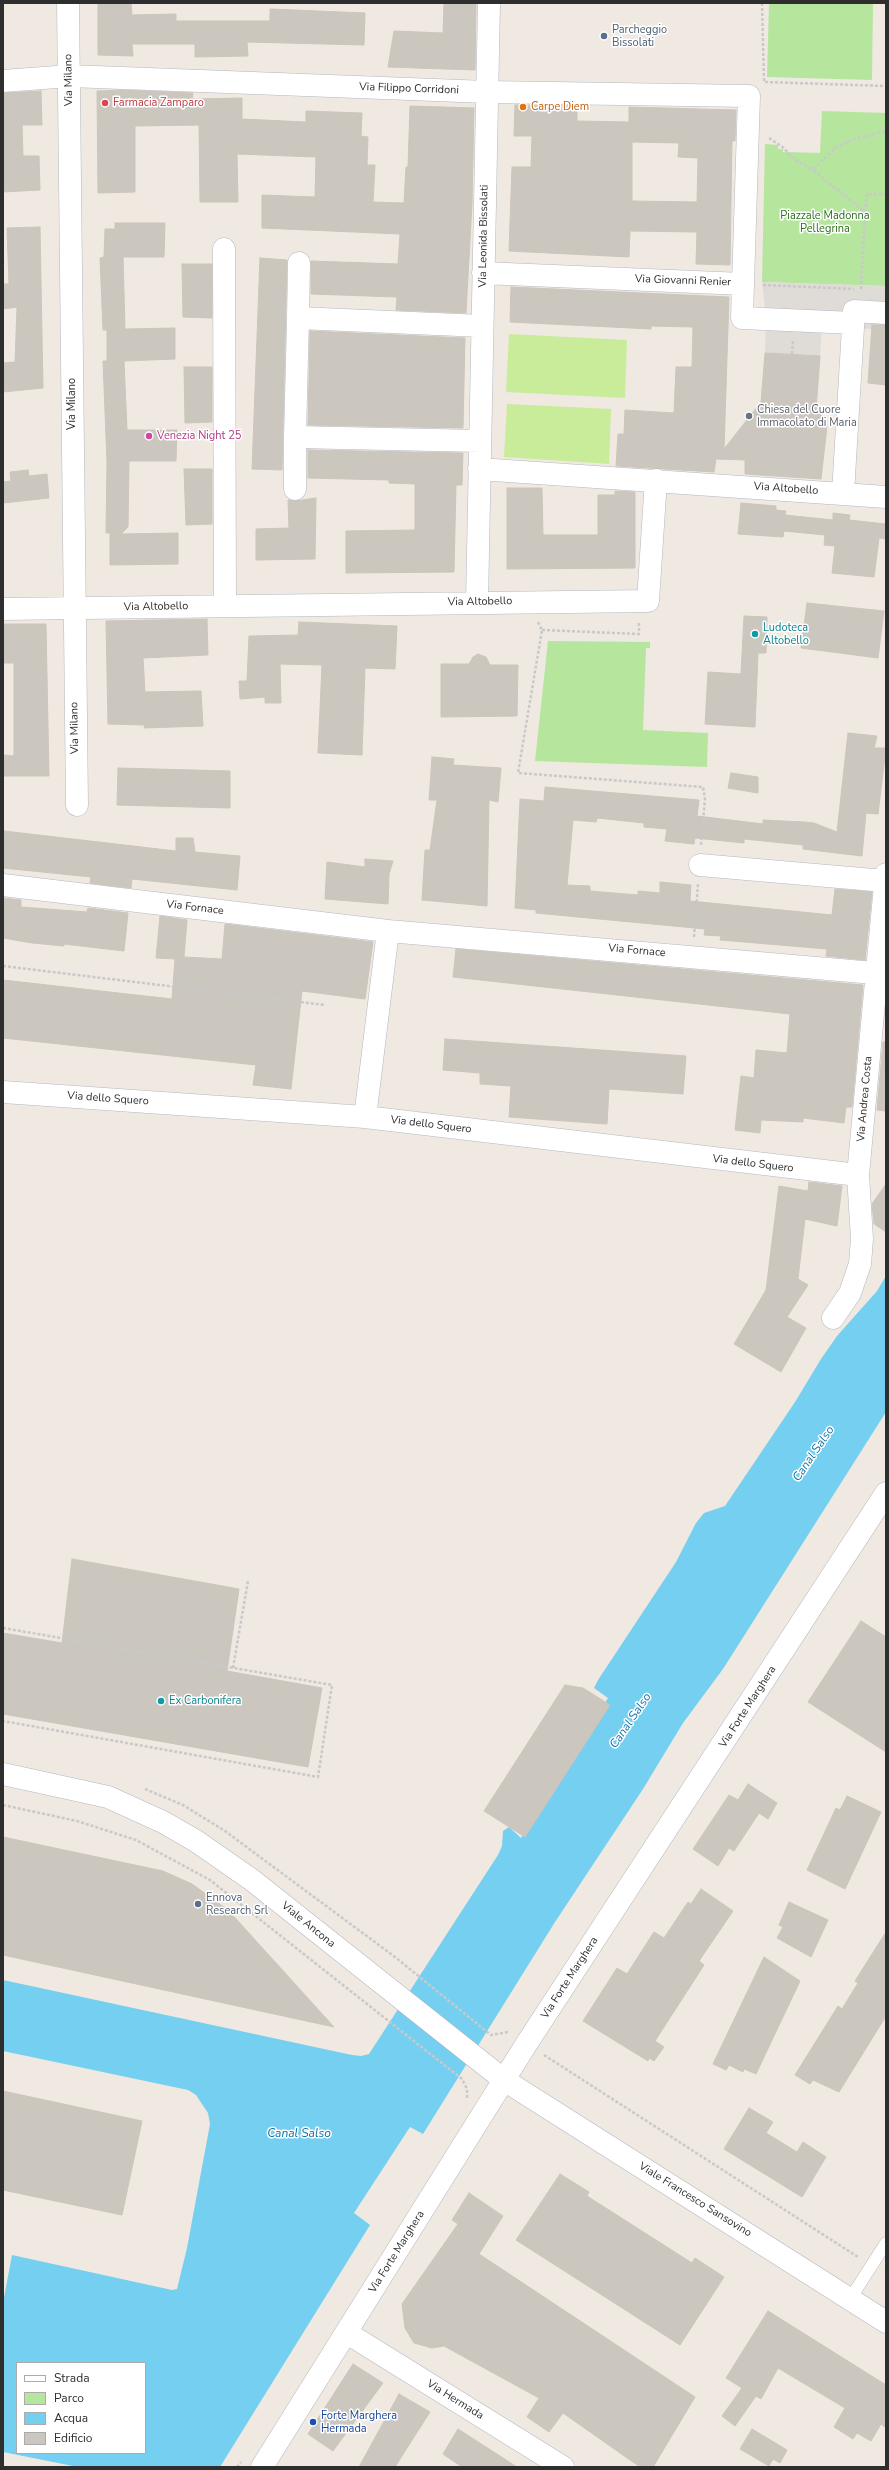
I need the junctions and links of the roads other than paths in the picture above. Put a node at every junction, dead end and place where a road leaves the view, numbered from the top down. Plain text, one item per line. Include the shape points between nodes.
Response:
1 (68, 3) edge
2 (489, 3) edge
3 (70, 76) junction
4 (3, 81) edge
5 (759, 89) joint
6 (487, 92) junction
7 (224, 249) dead end
8 (299, 263) dead end
9 (483, 273) junction
10 (756, 284) junction
11 (886, 313) edge
12 (298, 318) junction
13 (853, 325) junction
14 (482, 326) junction
15 (295, 437) junction
16 (480, 442) junction
17 (479, 468) junction
18 (656, 480) junction
19 (294, 489) dead end
20 (843, 493) junction
21 (886, 497) edge
22 (477, 602) junction
23 (225, 606) junction
24 (73, 608) junction
25 (3, 609) edge
26 (76, 805) dead end
27 (700, 865) dead end
28 (886, 877) edge
29 (3, 885) edge
30 (388, 931) junction
31 (882, 974) edge
32 (3, 1092) edge
33 (365, 1117) junction
34 (850, 1175) junction
35 (833, 1318) dead end
36 (886, 1493) edge
37 (3, 1774) edge
38 (504, 2080) junction
39 (886, 2243) edge
40 (850, 2299) junction
41 (886, 2322) edge
42 (346, 2334) junction
43 (262, 2467) edge
44 (563, 2467) edge

1 - 3 street, Via Milano
2 - 6 street, Via Leonida Bissolati
3 - 4 street, Via Filippo Corridoni
3 - 6 street, Via Filippo Corridoni
3 - 24 street, Via Milano
5 - 6 street, Via Filippo Corridoni
5 - 10 street, Via Giovanni Renier
6 - 9 street, Via Leonida Bissolati
7 - 23 street
8 - 12 street
9 - 10 street, Via Giovanni Renier
9 - 14 street, Via Leonida Bissolati
10 - 13 street via 742,318
11 - 13 street via 854,310
12 - 14 street
12 - 15 street
13 - 20 street
14 - 16 street, Via Leonida Bissolati
15 - 16 street
15 - 19 street
16 - 17 street, Via Leonida Bissolati
17 - 18 street
17 - 22 street, Via Leonida Bissolati
18 - 20 street, Via Altobello
18 - 22 street, Via Altobello via 648,601
20 - 21 street, Via Altobello
22 - 23 street, Via Altobello
23 - 24 street, Via Altobello
24 - 25 street, Via Altobello
24 - 26 street, Via Milano
27 - 28 street
28 - 31 street, Via Andrea Costa
29 - 30 street, Via Fornace
30 - 31 street, Via Fornace
30 - 33 street
31 - 34 street, Via Andrea Costa
32 - 33 street, Via dello Squero
33 - 34 street, Via dello Squero
34 - 35 street, Via Andrea Costa via 862,1239 860,1264 850,1293
36 - 38 street, Via Forte Marghera
37 - 38 street, Viale Ancona via 108,1797 196,1841 252,1880
38 - 40 street, Viale Francesco Sansovino
38 - 42 street, Via Forte Marghera
39 - 40 lane
40 - 41 street, Viale Francesco Sansovino
42 - 43 street, Via Forte Marghera
42 - 44 street, Via Hermada

